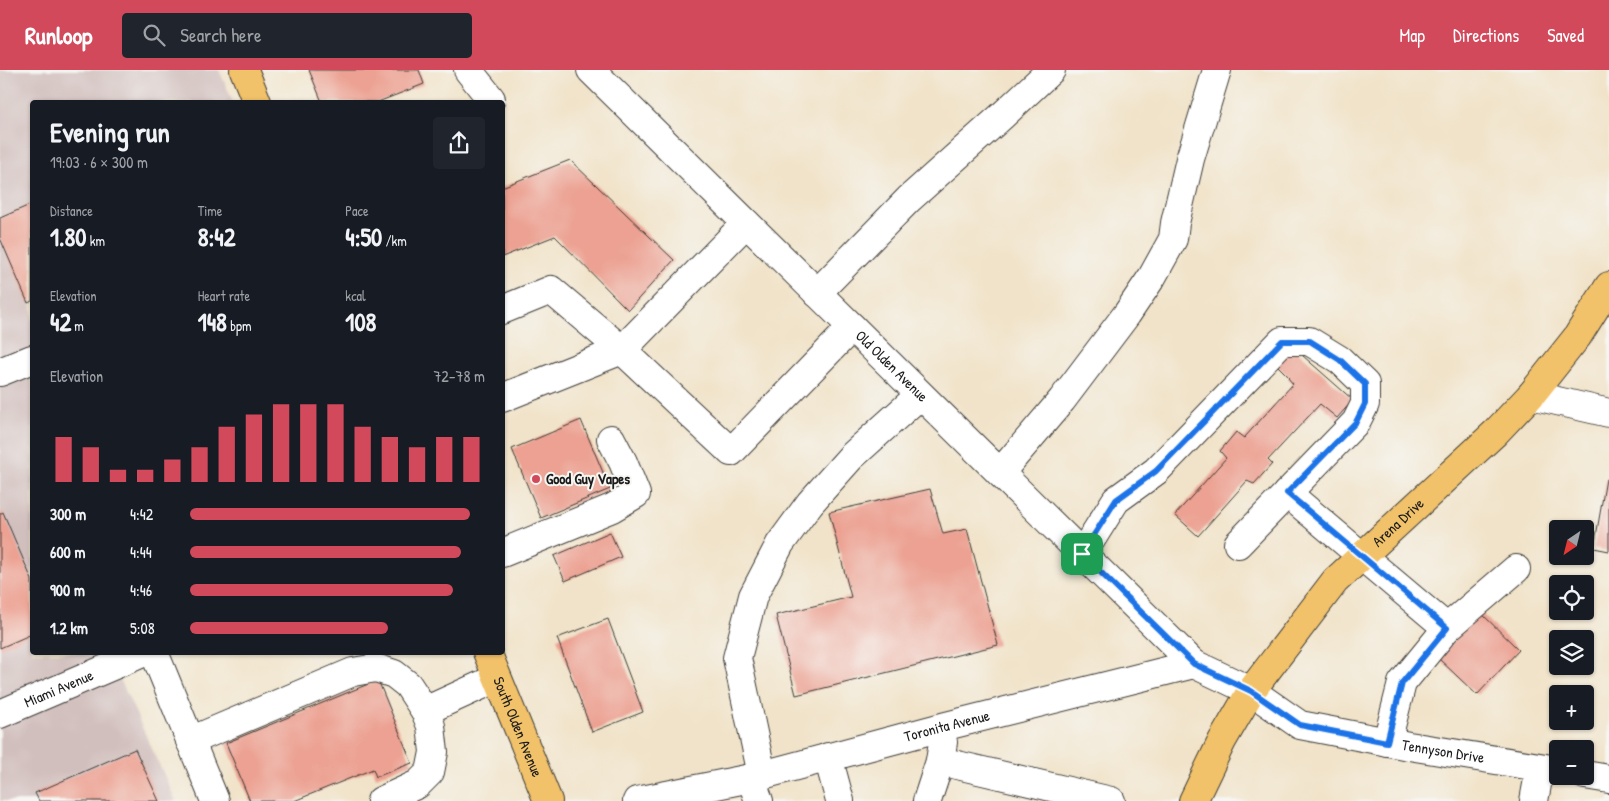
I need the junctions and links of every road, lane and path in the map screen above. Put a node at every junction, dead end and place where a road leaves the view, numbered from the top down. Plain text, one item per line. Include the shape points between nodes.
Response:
1 (244, 70) edge
2 (468, 70) edge
3 (591, 70) edge
4 (1051, 70) edge
5 (1217, 70) edge
6 (256, 100) edge
7 (490, 100) edge
8 (746, 223) junction
9 (1609, 286) edge
10 (817, 292) junction
11 (505, 309) edge
12 (852, 327) junction
13 (622, 350) junction
14 (30, 360) edge
15 (0, 372) edge
16 (920, 394) junction
17 (1532, 395) junction
18 (505, 397) edge
19 (1609, 413) edge
20 (610, 439) dead end
21 (1000, 472) junction
22 (1287, 493) junction
23 (1238, 544) dead end
24 (505, 546) edge
25 (1082, 554) junction
26 (1361, 556) junction
27 (1516, 569) dead end
28 (1447, 628) junction
29 (138, 655) edge
30 (155, 655) edge
31 (488, 655) edge
32 (1194, 664) junction
33 (497, 678) junction
34 (1251, 691) junction
35 (425, 711) junction
36 (0, 714) edge
37 (946, 726) junction
38 (190, 741) junction
39 (1387, 742) junction
40 (828, 756) junction
41 (940, 761) junction
42 (1549, 769) edge
43 (1594, 776) edge
44 (1609, 779) edge
45 (757, 784) edge
46 (215, 801) edge
47 (381, 801) edge
48 (548, 801) edge
49 (637, 801) edge
50 (840, 801) edge
51 (927, 801) edge
52 (1111, 801) edge
53 (1193, 801) edge
54 (1534, 801) edge

1 - 6 main road
2 - 7 street
3 - 8 street, Old Olden Avenue
4 - 10 street via 909,199
5 - 21 street via 1190,159 1173,239 1121,322 1062,400
8 - 10 street, Old Olden Avenue
8 - 13 street
9 - 17 main road, Arena Drive via 1578,337
10 - 12 street, Old Olden Avenue
11 - 13 street via 551,290
12 - 13 street via 731,452
12 - 16 street, Old Olden Avenue
13 - 18 street
14 - 15 street
16 - 21 street, Old Olden Avenue
16 - 45 street via 851,458 810,503 780,544 753,596 736,658
17 - 19 street
17 - 26 main road, Arena Drive
20 - 24 street via 636,494 612,508
21 - 25 street, Old Olden Avenue
22 - 23 street
22 - 25 street via 1356,422 1365,404 1365,384 1340,360 1310,341 1282,341 1156,471 1116,500
22 - 26 street
25 - 32 street, Old Olden Avenue
26 - 28 street
26 - 34 main road, Arena Drive via 1335,581
27 - 28 street
28 - 39 street via 1402,683
29 - 36 street, Miami Avenue
30 - 38 street
31 - 33 main road, South Olden Avenue
32 - 34 street
32 - 37 street, Toronita Avenue
33 - 35 street
33 - 48 main road, South Olden Avenue
34 - 39 street, Tennyson Drive via 1300,725
34 - 53 main road, Arena Drive
35 - 38 street via 408,686 394,674 376,668 353,672
35 - 47 street via 434,746 430,772 418,784
37 - 40 street, Toronita Avenue
37 - 41 street
38 - 46 street
39 - 42 street, Tennyson Drive
40 - 45 street, Toronita Avenue
40 - 50 street
41 - 51 street
41 - 52 street
42 - 54 street
43 - 44 street
45 - 49 street, Toronita Avenue

